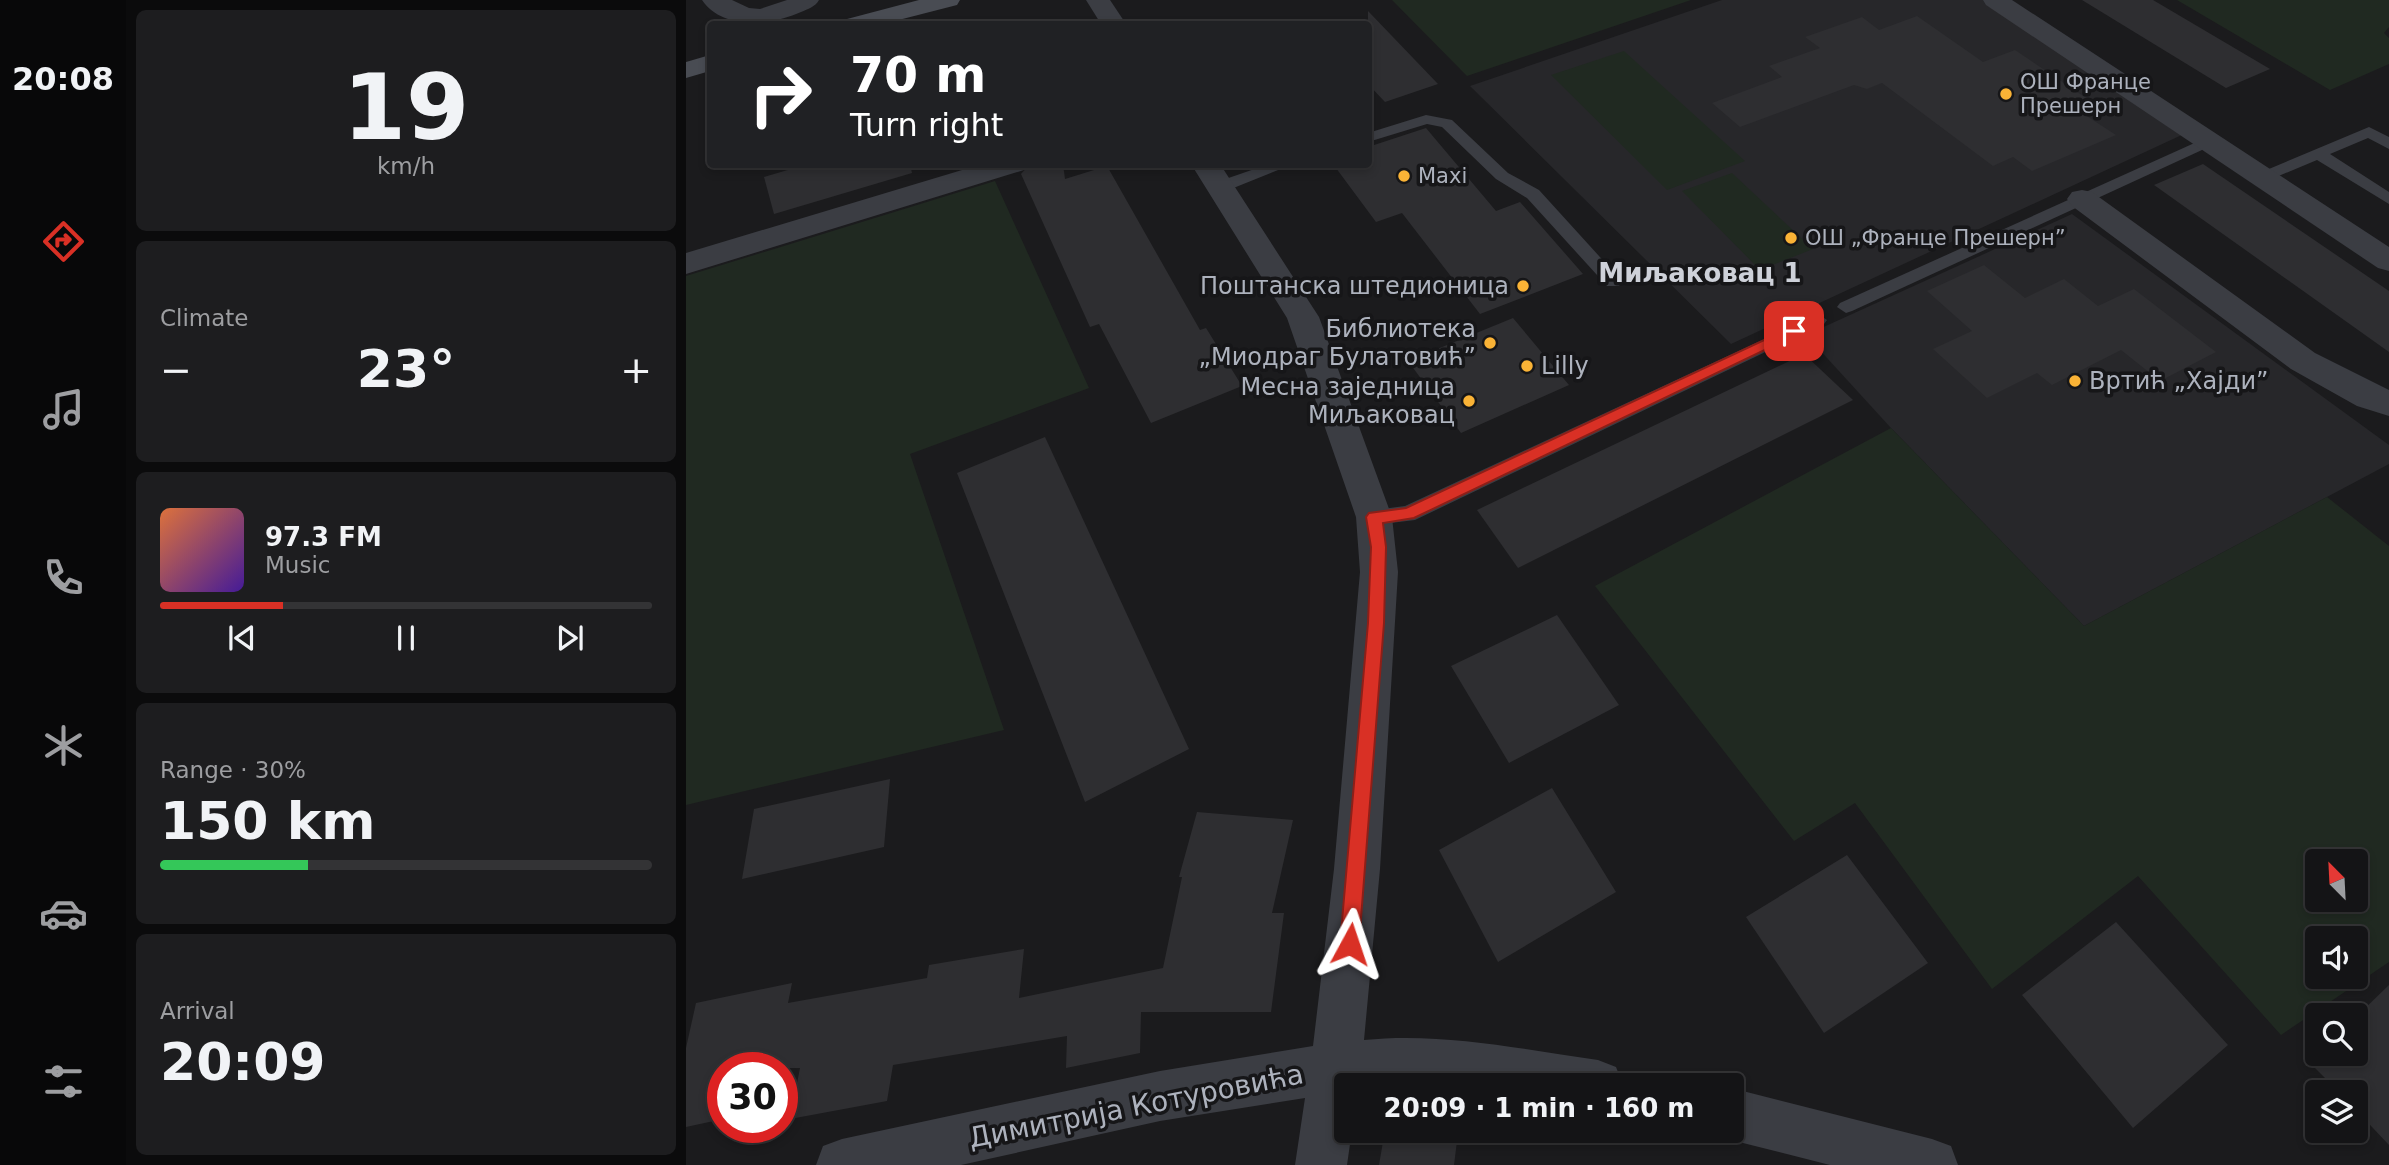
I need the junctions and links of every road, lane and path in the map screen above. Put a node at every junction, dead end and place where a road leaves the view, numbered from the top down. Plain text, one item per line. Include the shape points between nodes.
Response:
1 (714, 0) edge
2 (807, 0) edge
3 (948, 0) edge
4 (1098, 0) edge
5 (1994, 0) edge
6 (868, 21) edge
7 (1111, 21) edge
8 (707, 64) edge
9 (686, 70) edge
10 (2389, 123) edge
11 (2369, 132) junction
12 (1372, 137) edge
13 (2210, 141) junction
14 (2389, 144) edge
15 (2319, 154) junction
16 (1001, 168) edge
17 (1261, 168) edge
18 (1212, 176) edge
19 (2263, 177) junction
20 (2082, 199) junction
21 (2389, 199) edge
22 (2389, 261) edge
23 (686, 264) edge
24 (1613, 282) dead end
25 (1846, 307) dead end
26 (1818, 320) dead end
27 (2389, 402) edge
28 (1374, 517) junction
29 (1335, 1068) junction
30 (1513, 1073) edge
31 (1744, 1117) edge
32 (842, 1165) edge
33 (1321, 1165) edge
34 (1932, 1165) edge

1 - 2 street via 748,18 775,15
3 - 6 main road
4 - 7 street
5 - 13 street
8 - 9 main road
10 - 11 lane
11 - 14 lane
11 - 15 lane
12 - 24 lane via 1426,120 1447,124 1502,176 1533,194
13 - 19 street
13 - 20 lane
15 - 19 lane
15 - 21 lane
16 - 23 street
17 - 18 lane
18 - 28 street via 1303,317
19 - 22 street
20 - 25 lane
20 - 27 street via 2303,361 2370,397
26 - 28 lane via 1408,514
28 - 29 street via 1376,623 1357,869
29 - 30 street, Димитрија Котуровића via 1404,1061
29 - 32 street, Димитрија Котуровића via 1160,1096
29 - 33 street
31 - 34 street

